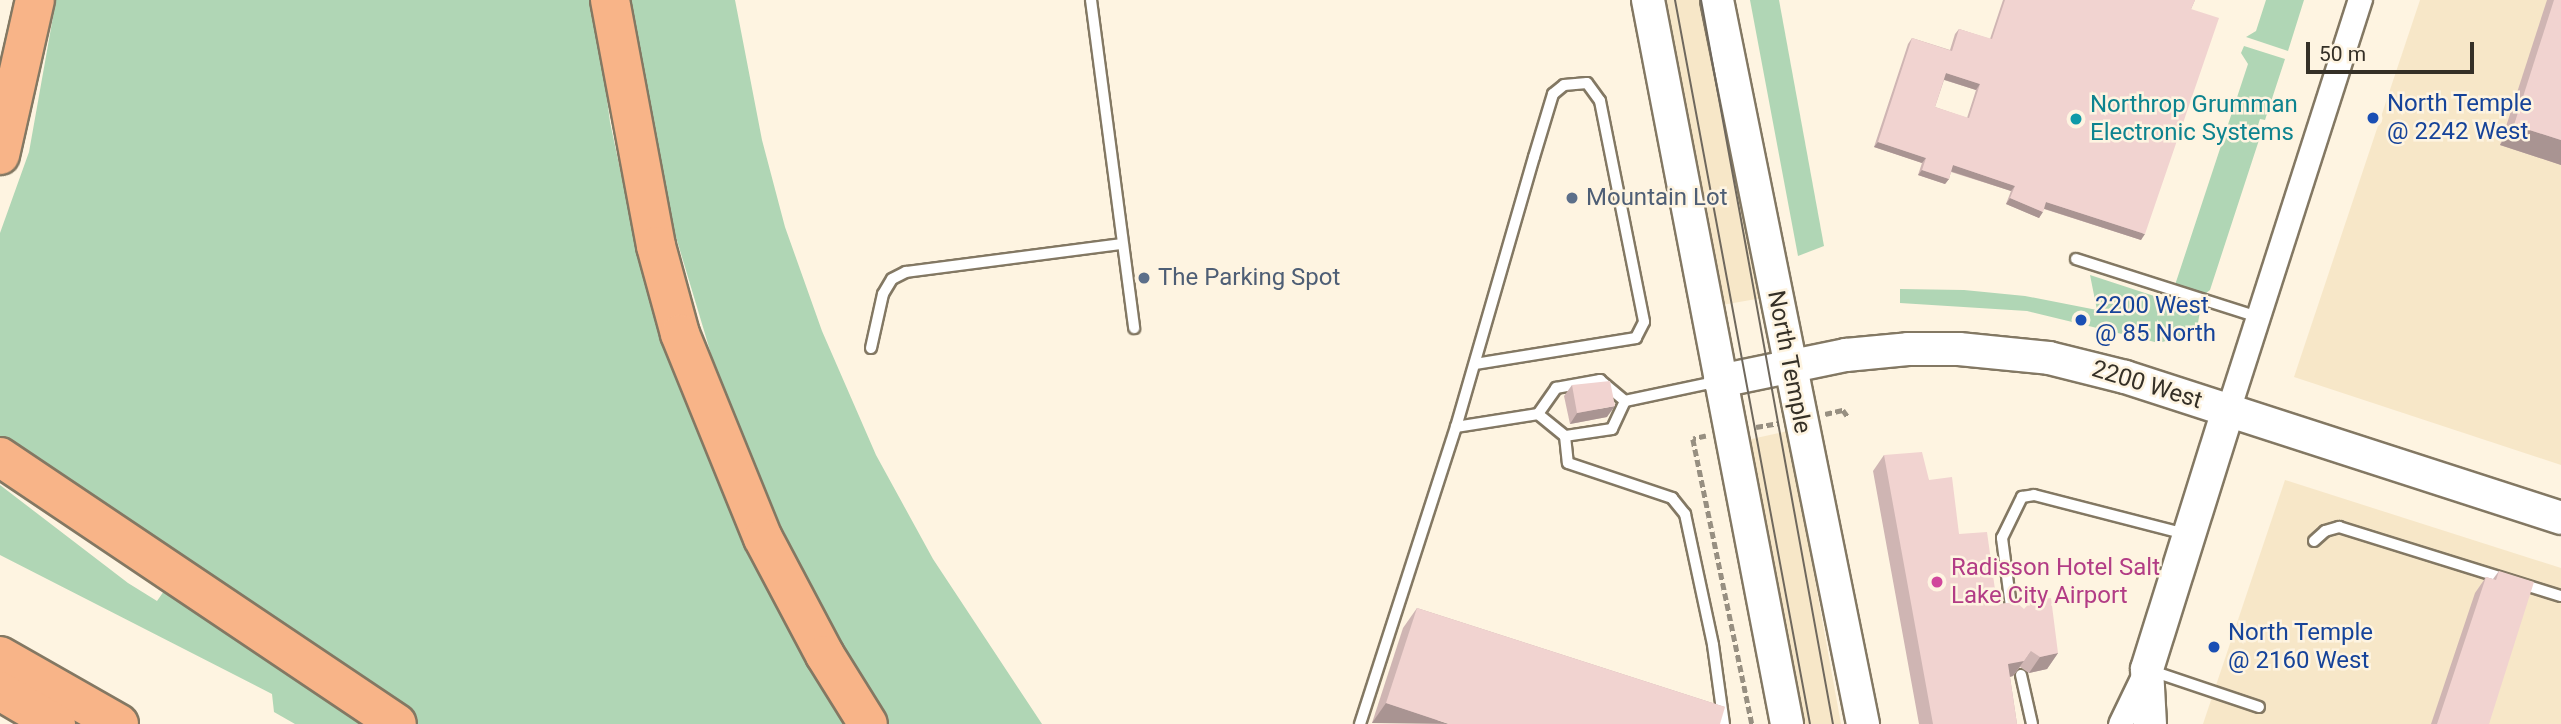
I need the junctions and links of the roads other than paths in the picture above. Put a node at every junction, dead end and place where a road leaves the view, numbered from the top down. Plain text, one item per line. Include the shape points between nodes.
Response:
1 (20, 0) edge
2 (35, 0) edge
3 (610, 0) edge
4 (1091, 0) edge
5 (1648, 0) edge
6 (1717, 0) edge
7 (2360, 0) edge
8 (0, 17) edge
9 (0, 155) edge
10 (1121, 244) junction
11 (2076, 259) dead end
12 (2258, 317) junction
13 (1134, 328) dead end
14 (872, 348) dead end
15 (1475, 363) junction
16 (1790, 366) junction
17 (1720, 381) junction
18 (1625, 401) junction
19 (2228, 410) junction
20 (1538, 414) junction
21 (1456, 427) junction
22 (1565, 436) junction
23 (11, 465) edge
24 (2561, 518) edge
25 (2189, 534) junction
26 (2314, 541) dead end
27 (2561, 596) edge
28 (2012, 617) edge
29 (0, 656) edge
30 (2147, 669) junction
31 (2021, 675) edge
32 (0, 691) edge
33 (2259, 707) dead end
34 (56, 724) edge
35 (119, 724) edge
36 (397, 724) edge
37 (868, 724) edge
38 (1360, 724) edge
39 (1724, 724) edge
40 (1787, 724) edge
41 (1863, 724) edge
42 (2032, 724) edge
43 (2120, 724) edge
44 (2150, 724) edge

1 - 8 highway
2 - 9 highway
3 - 37 highway via 647,207 680,334 763,538 825,655
4 - 10 lane
5 - 17 main road
6 - 16 main road, North Temple
7 - 12 street
10 - 13 lane
10 - 14 lane via 906,272 892,279 883,294
11 - 12 lane
12 - 19 street
15 - 15 lane via 1553,94 1564,85 1587,83 1600,101 1644,322 1636,338
15 - 21 lane
16 - 17 main road, 2200 West
16 - 19 main road, 2200 West via 1908,349 2008,352 2087,367
16 - 41 main road, North Temple
17 - 18 lane
17 - 40 main road
18 - 20 lane via 1600,380 1577,383 1556,388
18 - 22 lane via 1612,429
19 - 24 main road, 2200 West
19 - 25 main road
20 - 21 lane
20 - 22 lane
21 - 38 lane
22 - 39 lane via 1568,463 1672,498 1685,514 1713,645
23 - 36 highway
25 - 28 lane via 2034,495 2022,497 2002,538
25 - 30 main road
26 - 27 lane via 2339,527
29 - 35 highway
30 - 33 lane
30 - 43 street
30 - 44 main road
31 - 42 lane
32 - 34 highway

